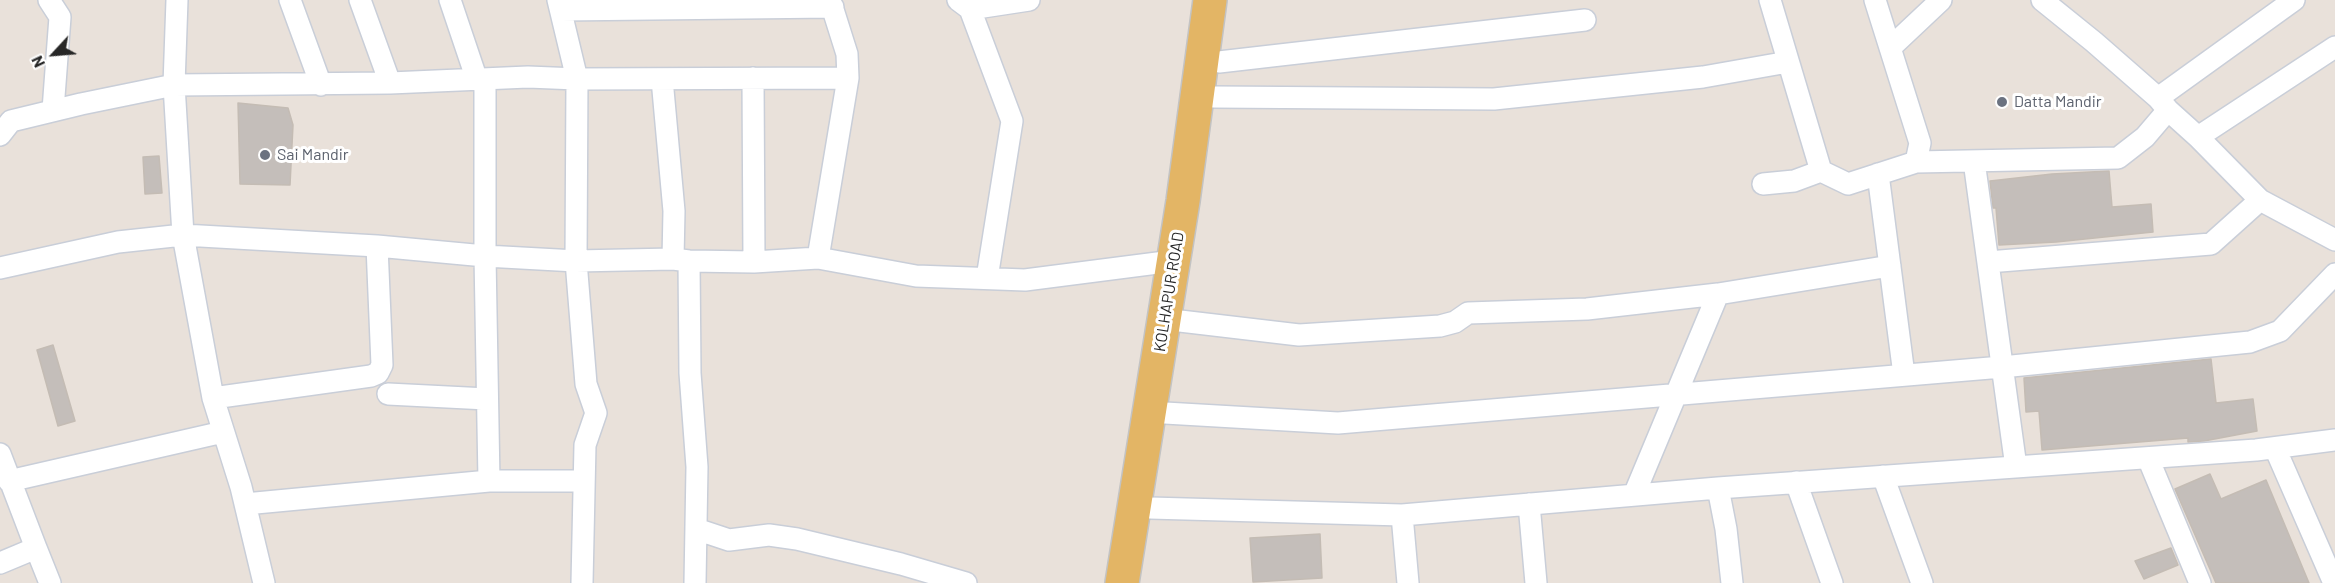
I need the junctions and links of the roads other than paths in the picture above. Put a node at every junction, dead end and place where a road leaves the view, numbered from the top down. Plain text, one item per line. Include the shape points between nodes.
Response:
1 (49, 0) edge
2 (177, 0) edge
3 (290, 0) edge
4 (360, 0) edge
5 (450, 0) edge
6 (1029, 0) edge
7 (1210, 0) edge
8 (1229, 0) edge
9 (1770, 0) edge
10 (1875, 0) edge
11 (1941, 0) edge
12 (2042, 0) edge
13 (2294, 0) edge
14 (681, 4) edge
15 (832, 4) edge
16 (964, 4) edge
17 (559, 5) edge
18 (1585, 20) dead end
19 (2335, 47) edge
20 (1890, 48) junction
21 (1219, 62) junction
22 (1788, 62) junction
23 (753, 78) junction
24 (848, 78) junction
25 (577, 79) junction
26 (662, 79) junction
27 (481, 80) junction
28 (390, 83) junction
29 (174, 85) junction
30 (321, 85) junction
31 (1213, 97) junction
32 (2163, 104) junction
33 (53, 111) junction
34 (0, 135) edge
35 (2198, 136) junction
36 (1974, 161) junction
37 (1916, 162) junction
38 (1821, 171) junction
39 (1878, 174) junction
40 (1763, 184) dead end
41 (2260, 200) junction
42 (183, 235) junction
43 (2335, 240) edge
44 (377, 246) junction
45 (485, 256) junction
46 (818, 258) junction
47 (681, 260) junction
48 (576, 261) junction
49 (1173, 261) junction
50 (754, 262) junction
51 (1988, 262) junction
52 (1890, 266) junction
53 (0, 268) edge
54 (2335, 274) edge
55 (987, 278) junction
56 (1718, 294) junction
57 (2327, 297) edge
58 (1180, 321) junction
59 (2002, 367) junction
60 (1904, 375) junction
61 (388, 394) dead end
62 (1677, 394) junction
63 (213, 398) junction
64 (488, 399) junction
65 (1165, 413) junction
66 (224, 432) junction
67 (2335, 440) edge
68 (2275, 448) junction
69 (0, 454) edge
70 (2148, 458) junction
71 (2016, 467) junction
72 (1883, 476) junction
73 (9, 481) junction
74 (489, 481) junction
75 (584, 481) junction
76 (1796, 482) junction
77 (1718, 488) junction
78 (1634, 495) junction
79 (245, 504) junction
80 (1529, 504) junction
81 (1150, 508) junction
82 (1402, 515) junction
83 (696, 529) junction
84 (36, 548) junction
85 (0, 562) edge
86 (51, 583) edge
87 (264, 583) edge
88 (582, 583) edge
89 (695, 583) edge
90 (966, 583) edge
91 (1122, 583) edge
92 (1140, 583) edge
93 (1408, 583) edge
94 (1536, 583) edge
95 (1732, 583) edge
96 (1832, 583) edge
97 (1922, 583) edge
98 (2200, 583) edge
99 (2334, 583) edge

1 - 33 street via 60,17
2 - 29 street
3 - 30 street
4 - 28 street
5 - 27 street
6 - 16 street
7 - 49 main road, KOLHAPUR ROAD
8 - 21 main road, KOLHAPUR ROAD
9 - 22 street
10 - 20 street
11 - 20 street
12 - 32 street
13 - 32 street
14 - 15 street
14 - 17 street
15 - 24 street via 847,54
16 - 55 street via 1012,121
17 - 25 street
18 - 21 street
19 - 35 street
20 - 37 street via 1920,143
21 - 31 main road, KOLHAPUR ROAD
22 - 31 street via 1703,77 1494,99
22 - 38 street
23 - 24 street
23 - 26 street
23 - 50 street
24 - 46 street
25 - 26 street
25 - 27 street
25 - 48 street
26 - 47 street
27 - 28 street
27 - 45 street
28 - 30 street
29 - 30 street
29 - 33 street
29 - 42 street
31 - 58 main road, KOLHAPUR ROAD
32 - 35 street
32 - 36 street via 2145,137 2118,158
33 - 34 street via 11,121
35 - 41 street
36 - 37 street
36 - 51 street
37 - 39 street
38 - 39 street via 1848,184
38 - 40 street via 1794,181
39 - 52 street
41 - 43 street
41 - 51 street via 2211,244
42 - 44 street
42 - 53 street via 118,242
42 - 63 street
44 - 45 street
44 - 63 street via 382,364 378,373
45 - 48 street
45 - 64 street
46 - 50 street
46 - 55 street via 916,276
47 - 48 street
47 - 50 street
47 - 83 street via 697,467
48 - 75 street via 586,384 596,413 585,446
49 - 55 street via 1025,280
49 - 91 main road, KOLHAPUR ROAD
51 - 59 street
52 - 56 street
52 - 60 street
54 - 57 street
56 - 58 street via 1587,309 1468,313 1440,326 1299,335
56 - 62 street
57 - 59 street via 2280,332 2250,342
58 - 65 main road, KOLHAPUR ROAD
59 - 60 street
59 - 71 street
60 - 62 street
61 - 64 street
62 - 65 street via 1338,423
62 - 78 street
63 - 66 street
64 - 74 street
65 - 81 main road, KOLHAPUR ROAD
66 - 73 street
66 - 79 street
67 - 68 street
68 - 70 street
68 - 99 street
69 - 73 street
70 - 71 street
70 - 98 street
71 - 72 street
72 - 76 street
72 - 97 street
73 - 84 street
74 - 75 street
74 - 79 street
75 - 88 street
76 - 77 street
76 - 96 street
77 - 78 street
77 - 95 street
78 - 80 street
79 - 87 street
80 - 82 street
80 - 94 street
81 - 82 street
81 - 92 main road, KOLHAPUR ROAD
82 - 93 street
83 - 89 street
83 - 90 street via 729,540 769,535 798,539
84 - 85 street
84 - 86 street

